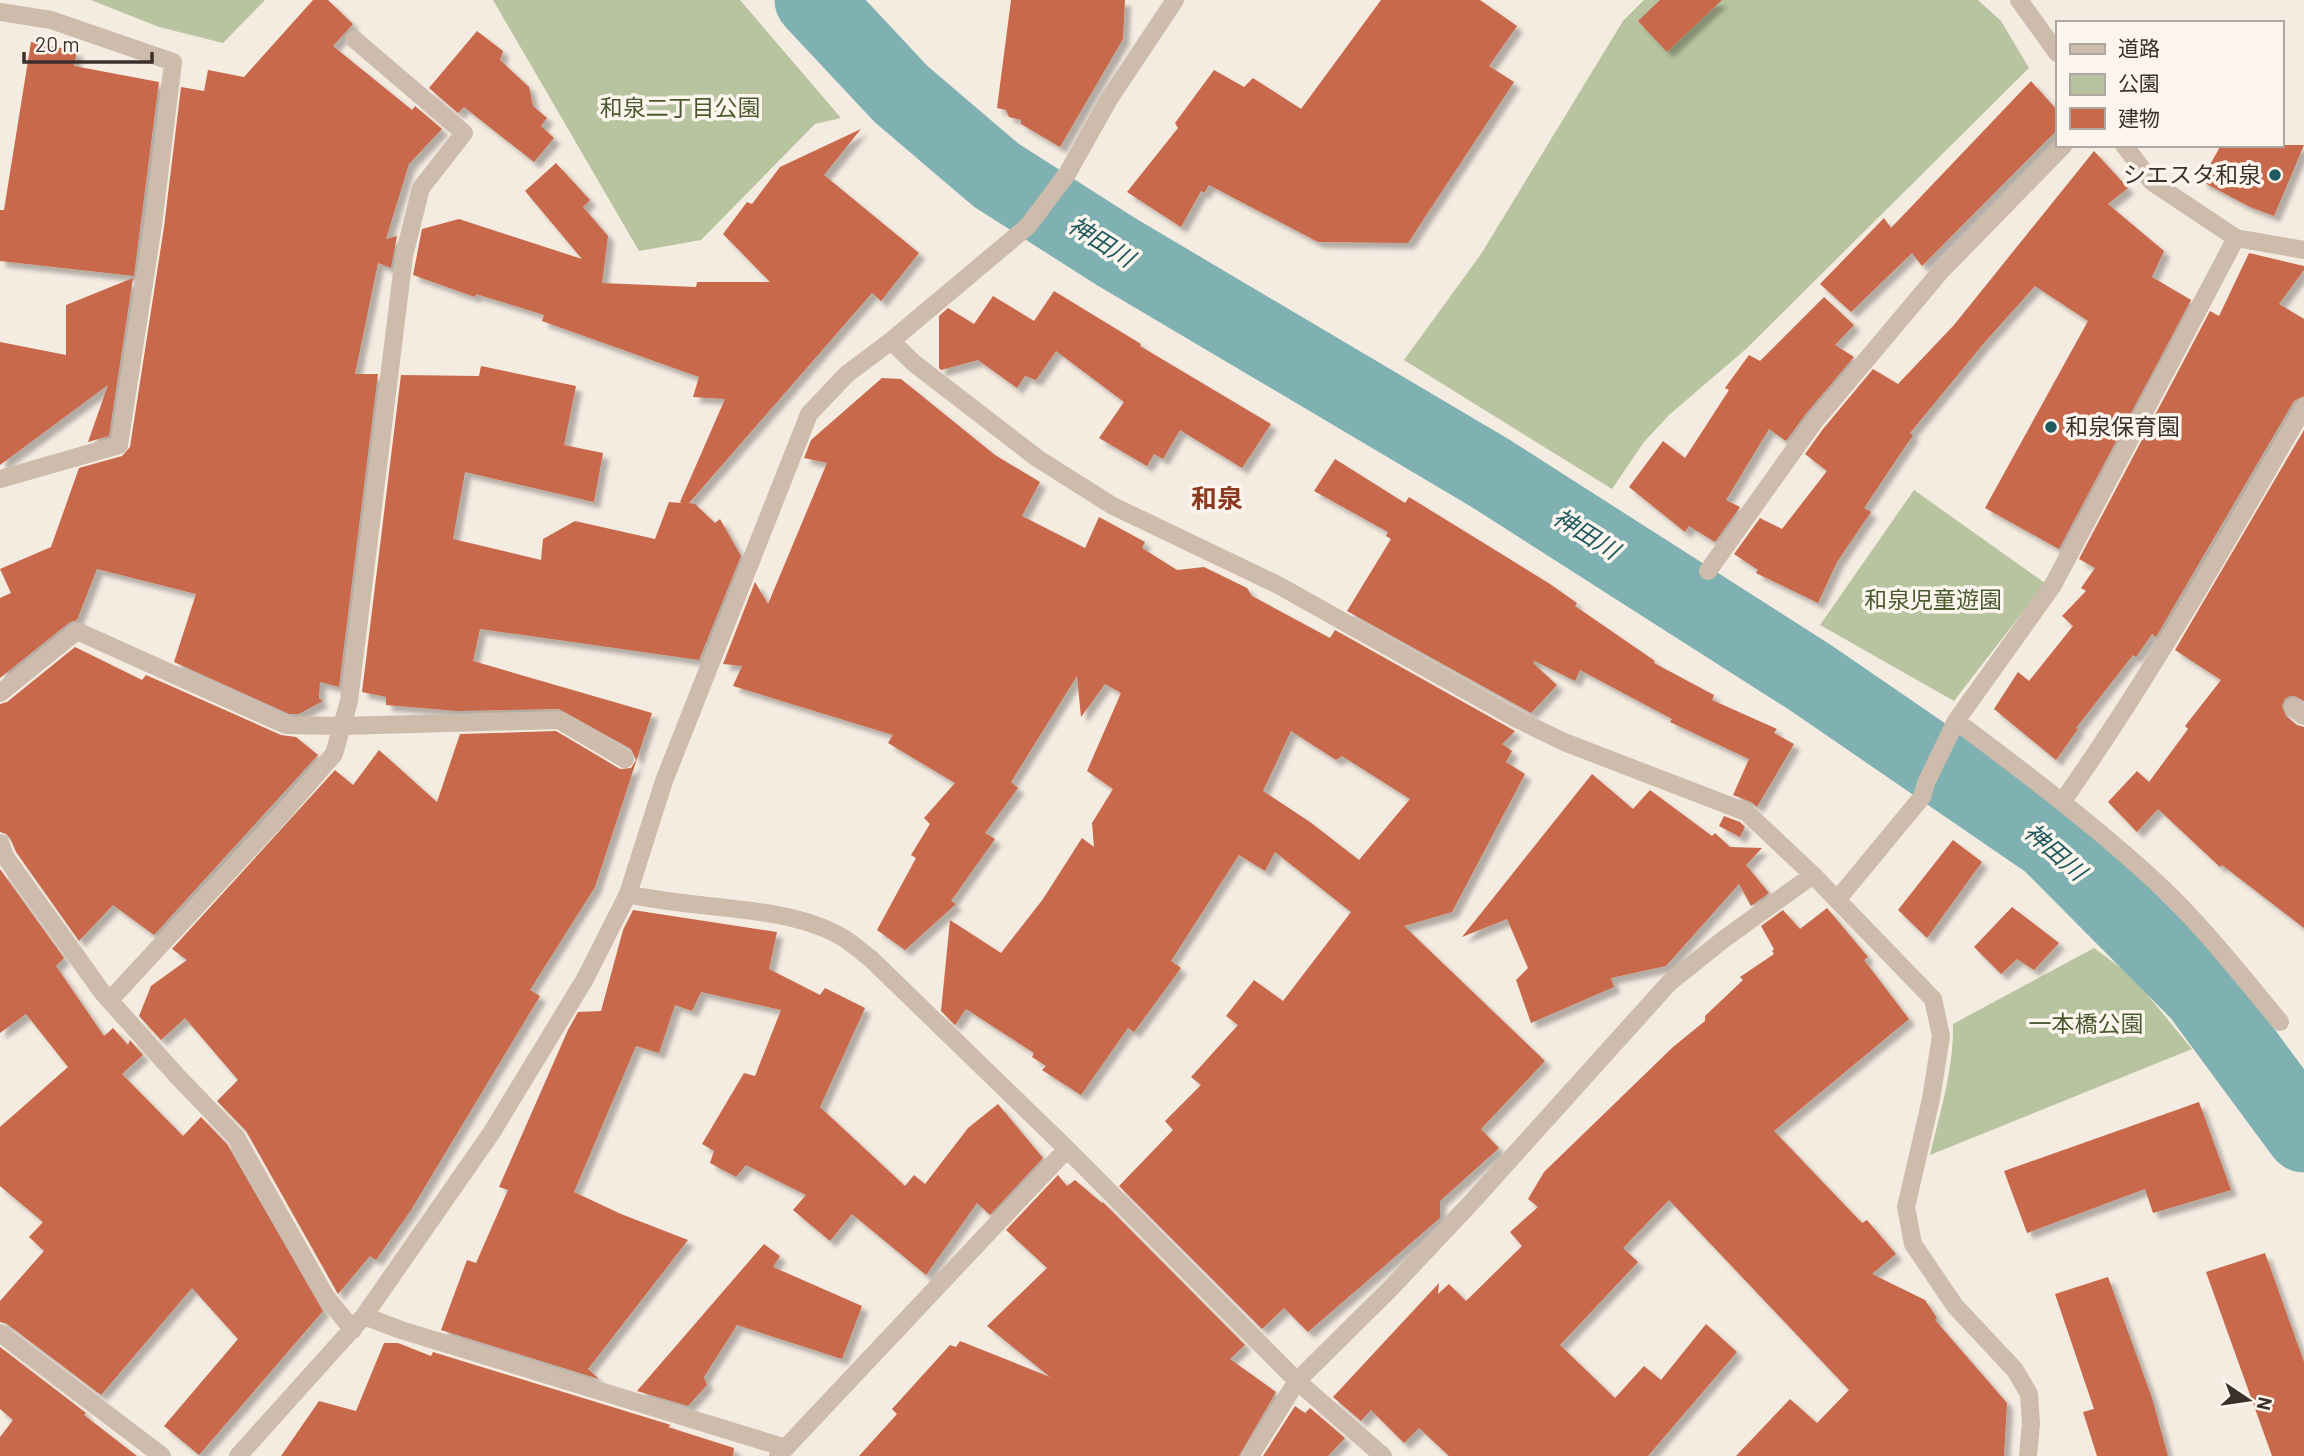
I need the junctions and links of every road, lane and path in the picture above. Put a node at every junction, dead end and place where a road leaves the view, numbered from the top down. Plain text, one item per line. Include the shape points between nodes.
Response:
1 (1175, 0) edge
2 (2025, 2) edge
3 (0, 12) edge
4 (354, 38) dead end
5 (2056, 51) edge
6 (2062, 147) edge
7 (2126, 147) edge
8 (2236, 238) junction
9 (2304, 250) edge
10 (891, 341) junction
11 (2304, 407) edge
12 (0, 480) edge
13 (1708, 571) dead end
14 (0, 693) edge
15 (1954, 723) junction
16 (342, 726) junction
17 (625, 759) dead end
18 (2062, 802) junction
19 (0, 842) edge
20 (1813, 875) junction
21 (628, 894) junction
22 (1837, 900) junction
23 (110, 1000) junction
24 (2280, 1022) dead end
25 (1067, 1149) junction
26 (364, 1316) junction
27 (353, 1330) junction
28 (0, 1333) edge
29 (1297, 1381) junction
30 (782, 1452) edge
31 (162, 1456) edge
32 (237, 1456) edge
33 (1250, 1456) edge
34 (1383, 1456) edge
35 (2028, 1456) edge

1 - 10 street via 1109,99 1059,186 1028,226
2 - 5 street
3 - 12 street via 51,20 173,62 119,444
4 - 16 street via 464,133 421,188 404,256 349,701
6 - 13 street via 1932,281 1814,422
7 - 8 street via 2152,182
8 - 9 street
8 - 15 street via 2053,585
10 - 20 street via 1037,458 1112,506 1278,585 1564,742 1746,812
10 - 21 street via 847,374 809,414 664,781
11 - 18 street via 2202,586
14 - 16 street via 77,631 286,725
15 - 18 street
15 - 22 street via 1922,797
16 - 17 street via 559,720
16 - 23 street via 334,754
18 - 24 street via 2146,872 2214,942
19 - 23 street via 6,858
20 - 22 street
20 - 29 street via 1669,983 1506,1167
21 - 25 street via 807,922 840,936 870,958
21 - 26 street via 584,979 492,1132
22 - 35 street via 1933,999 1941,1036 1906,1207 1913,1244 1955,1306 2015,1370 2029,1394
23 - 27 street via 236,1138 326,1297
25 - 29 street
25 - 30 street
26 - 27 street
26 - 30 street
27 - 32 street
28 - 31 street
29 - 33 street
29 - 34 street

